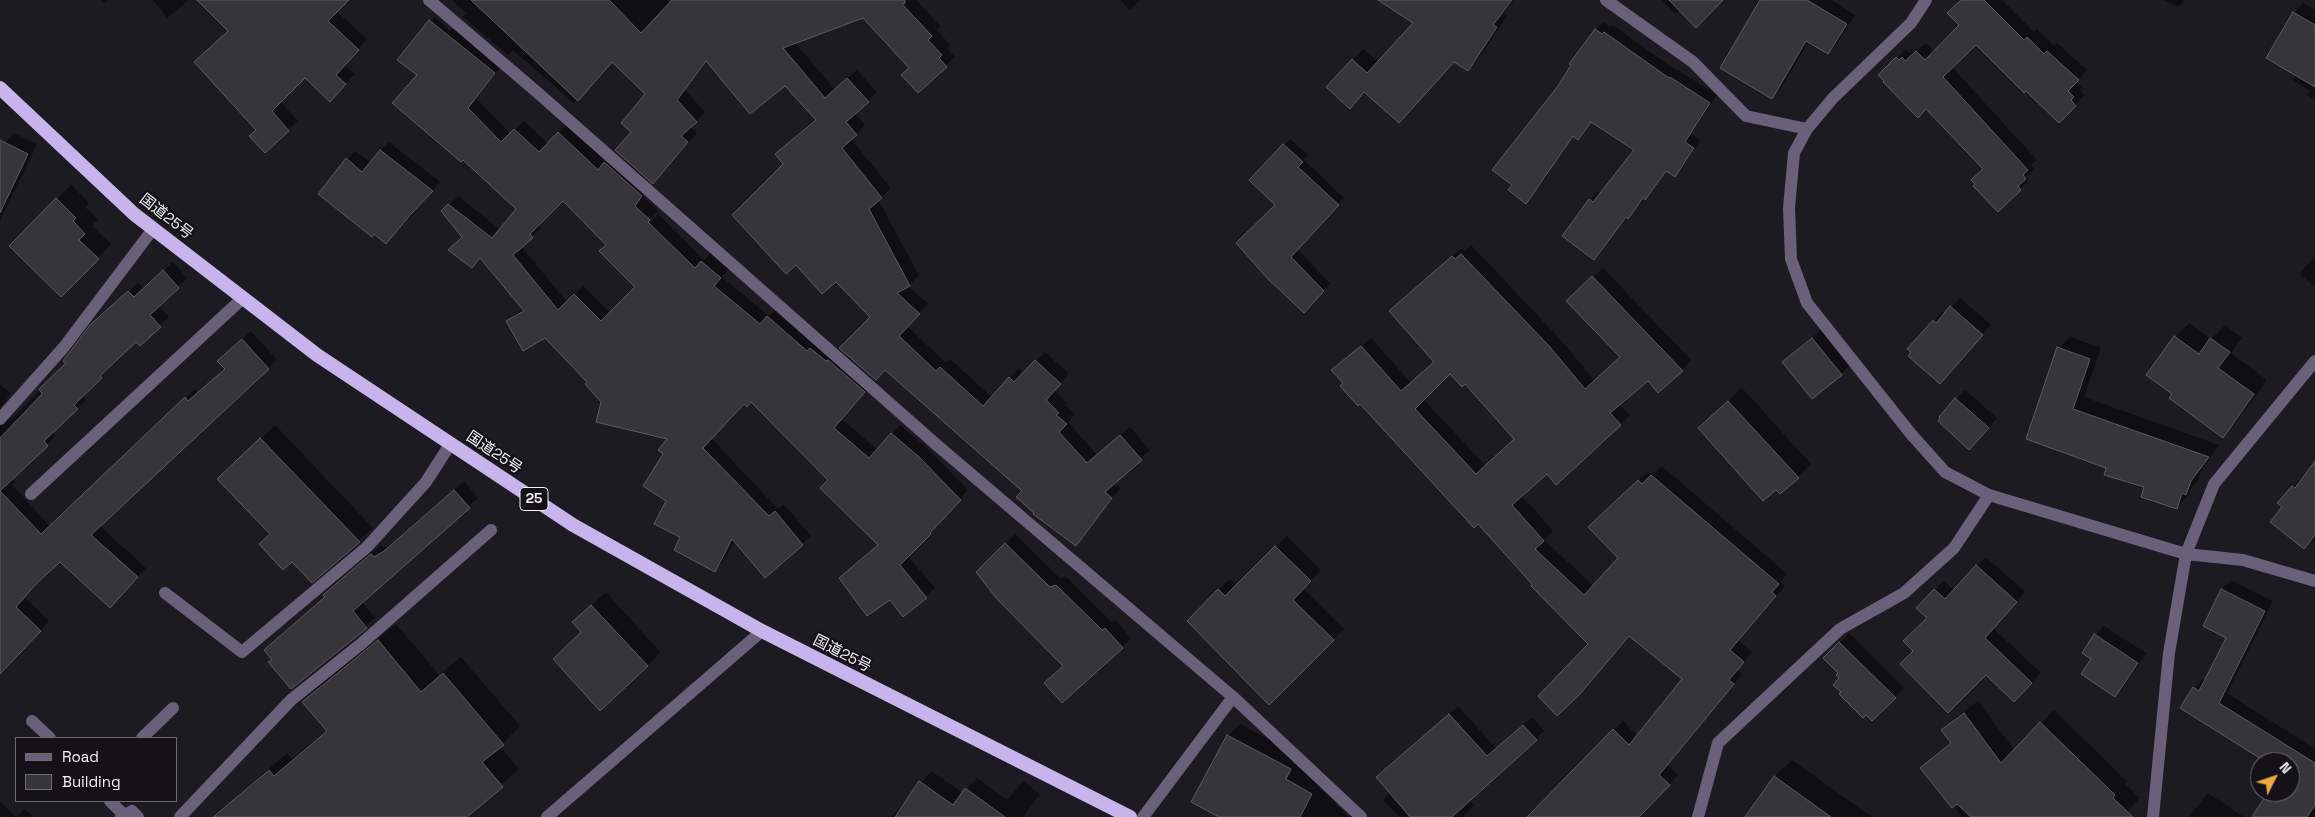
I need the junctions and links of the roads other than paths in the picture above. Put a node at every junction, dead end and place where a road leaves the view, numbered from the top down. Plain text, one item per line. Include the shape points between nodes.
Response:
1 (429, 0) edge
2 (1606, 0) edge
3 (1926, 0) edge
4 (0, 88) edge
5 (1807, 129) junction
6 (153, 229) junction
7 (243, 298) junction
8 (2315, 361) edge
9 (0, 419) edge
10 (450, 444) junction
11 (31, 494) dead end
12 (1989, 495) junction
13 (492, 530) dead end
14 (2186, 554) junction
15 (2315, 581) edge
16 (165, 593) dead end
17 (762, 631) junction
18 (1233, 697) junction
19 (173, 708) dead end
20 (32, 721) dead end
21 (49, 737) edge
22 (143, 737) edge
23 (111, 802) edge
24 (123, 816) edge
25 (138, 817) edge
26 (180, 817) edge
27 (547, 817) edge
28 (1130, 817) edge
29 (1143, 817) edge
30 (1362, 817) edge
31 (1698, 817) edge
32 (2153, 817) edge

1 - 18 street via 938,446
2 - 5 street via 1693,62 1746,116
3 - 5 street via 1911,23 1833,98
4 - 6 highway, 国道25号 / 25
5 - 12 street via 1794,153 1790,208 1791,260 1808,303 1945,472
6 - 7 highway, 国道25号 / 25
6 - 9 street via 64,347
7 - 10 highway, 国道25号 / 25 via 317,355
7 - 11 street
8 - 14 street via 2214,484
10 - 16 street via 426,482 367,547 242,652
10 - 17 highway, 国道25号 / 25 via 572,525
12 - 14 street
12 - 31 street via 1954,548 1904,593 1840,628 1718,743
13 - 26 street via 292,700
14 - 15 street via 2243,560
14 - 32 street via 2169,653
17 - 27 street
17 - 28 highway, 国道25号 / 25
18 - 29 street
18 - 30 street
19 - 22 street
20 - 21 street
23 - 24 street
24 - 25 street via 132,811

